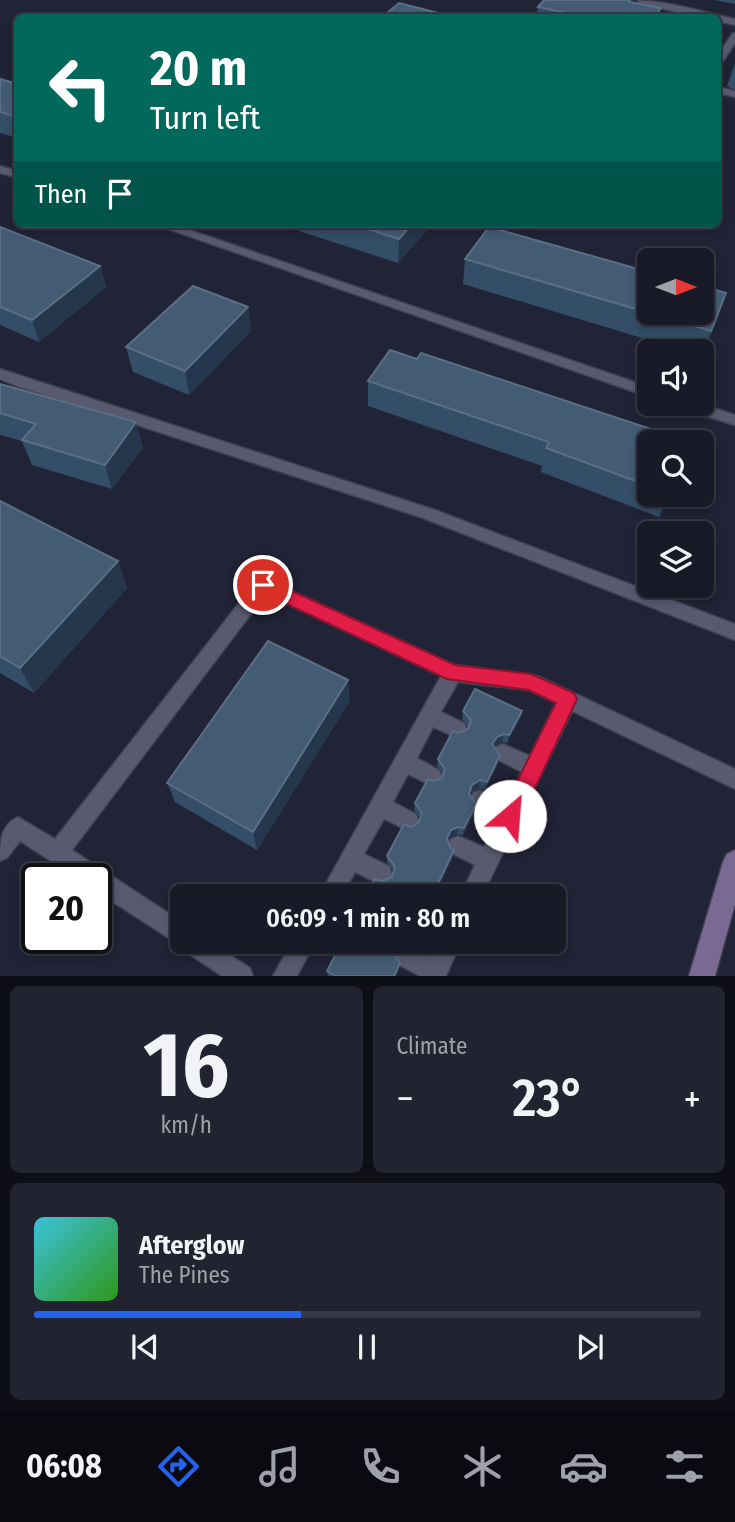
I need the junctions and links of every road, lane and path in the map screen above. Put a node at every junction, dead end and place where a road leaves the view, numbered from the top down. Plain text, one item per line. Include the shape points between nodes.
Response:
1 (633, 0) edge
2 (698, 14) edge
3 (735, 36) edge
4 (721, 57) edge
5 (172, 228) edge
6 (0, 374) edge
7 (637, 388) edge
8 (714, 414) edge
9 (735, 421) edge
10 (735, 632) edge
11 (453, 673) junction
12 (568, 699) junction
13 (429, 716) junction
14 (457, 729) edge
15 (503, 753) dead end
16 (404, 761) junction
17 (535, 768) junction
18 (432, 777) edge
19 (735, 779) edge
20 (480, 800) dead end
21 (379, 806) junction
22 (510, 816) junction
23 (409, 821) dead end
24 (458, 846) dead end
25 (0, 851) edge
26 (58, 852) junction
27 (350, 858) junction
28 (488, 860) junction
29 (735, 862) edge
30 (381, 874) dead end
31 (336, 884) edge
32 (477, 884) edge
33 (170, 927) edge
34 (209, 954) edge
35 (297, 954) edge
36 (444, 954) edge
37 (405, 956) dead end
38 (435, 974) edge
39 (242, 976) edge
40 (284, 976) edge
41 (702, 976) edge

1 - 2 street
3 - 4 lane
5 - 7 lane
6 - 10 lane via 429,514
8 - 9 lane
11 - 12 lane via 531,682
11 - 13 lane
11 - 26 lane via 263,585
12 - 17 lane
12 - 19 lane
13 - 14 lane
13 - 16 lane
15 - 17 lane
16 - 18 lane
16 - 21 lane
17 - 22 lane
20 - 22 lane
21 - 23 lane
21 - 27 lane
22 - 28 lane
24 - 28 lane
25 - 26 lane via 18,827
26 - 33 lane
27 - 30 lane
27 - 31 lane
28 - 32 lane
29 - 41 main road
34 - 39 lane
35 - 40 lane
36 - 38 lane
37 - 38 lane

